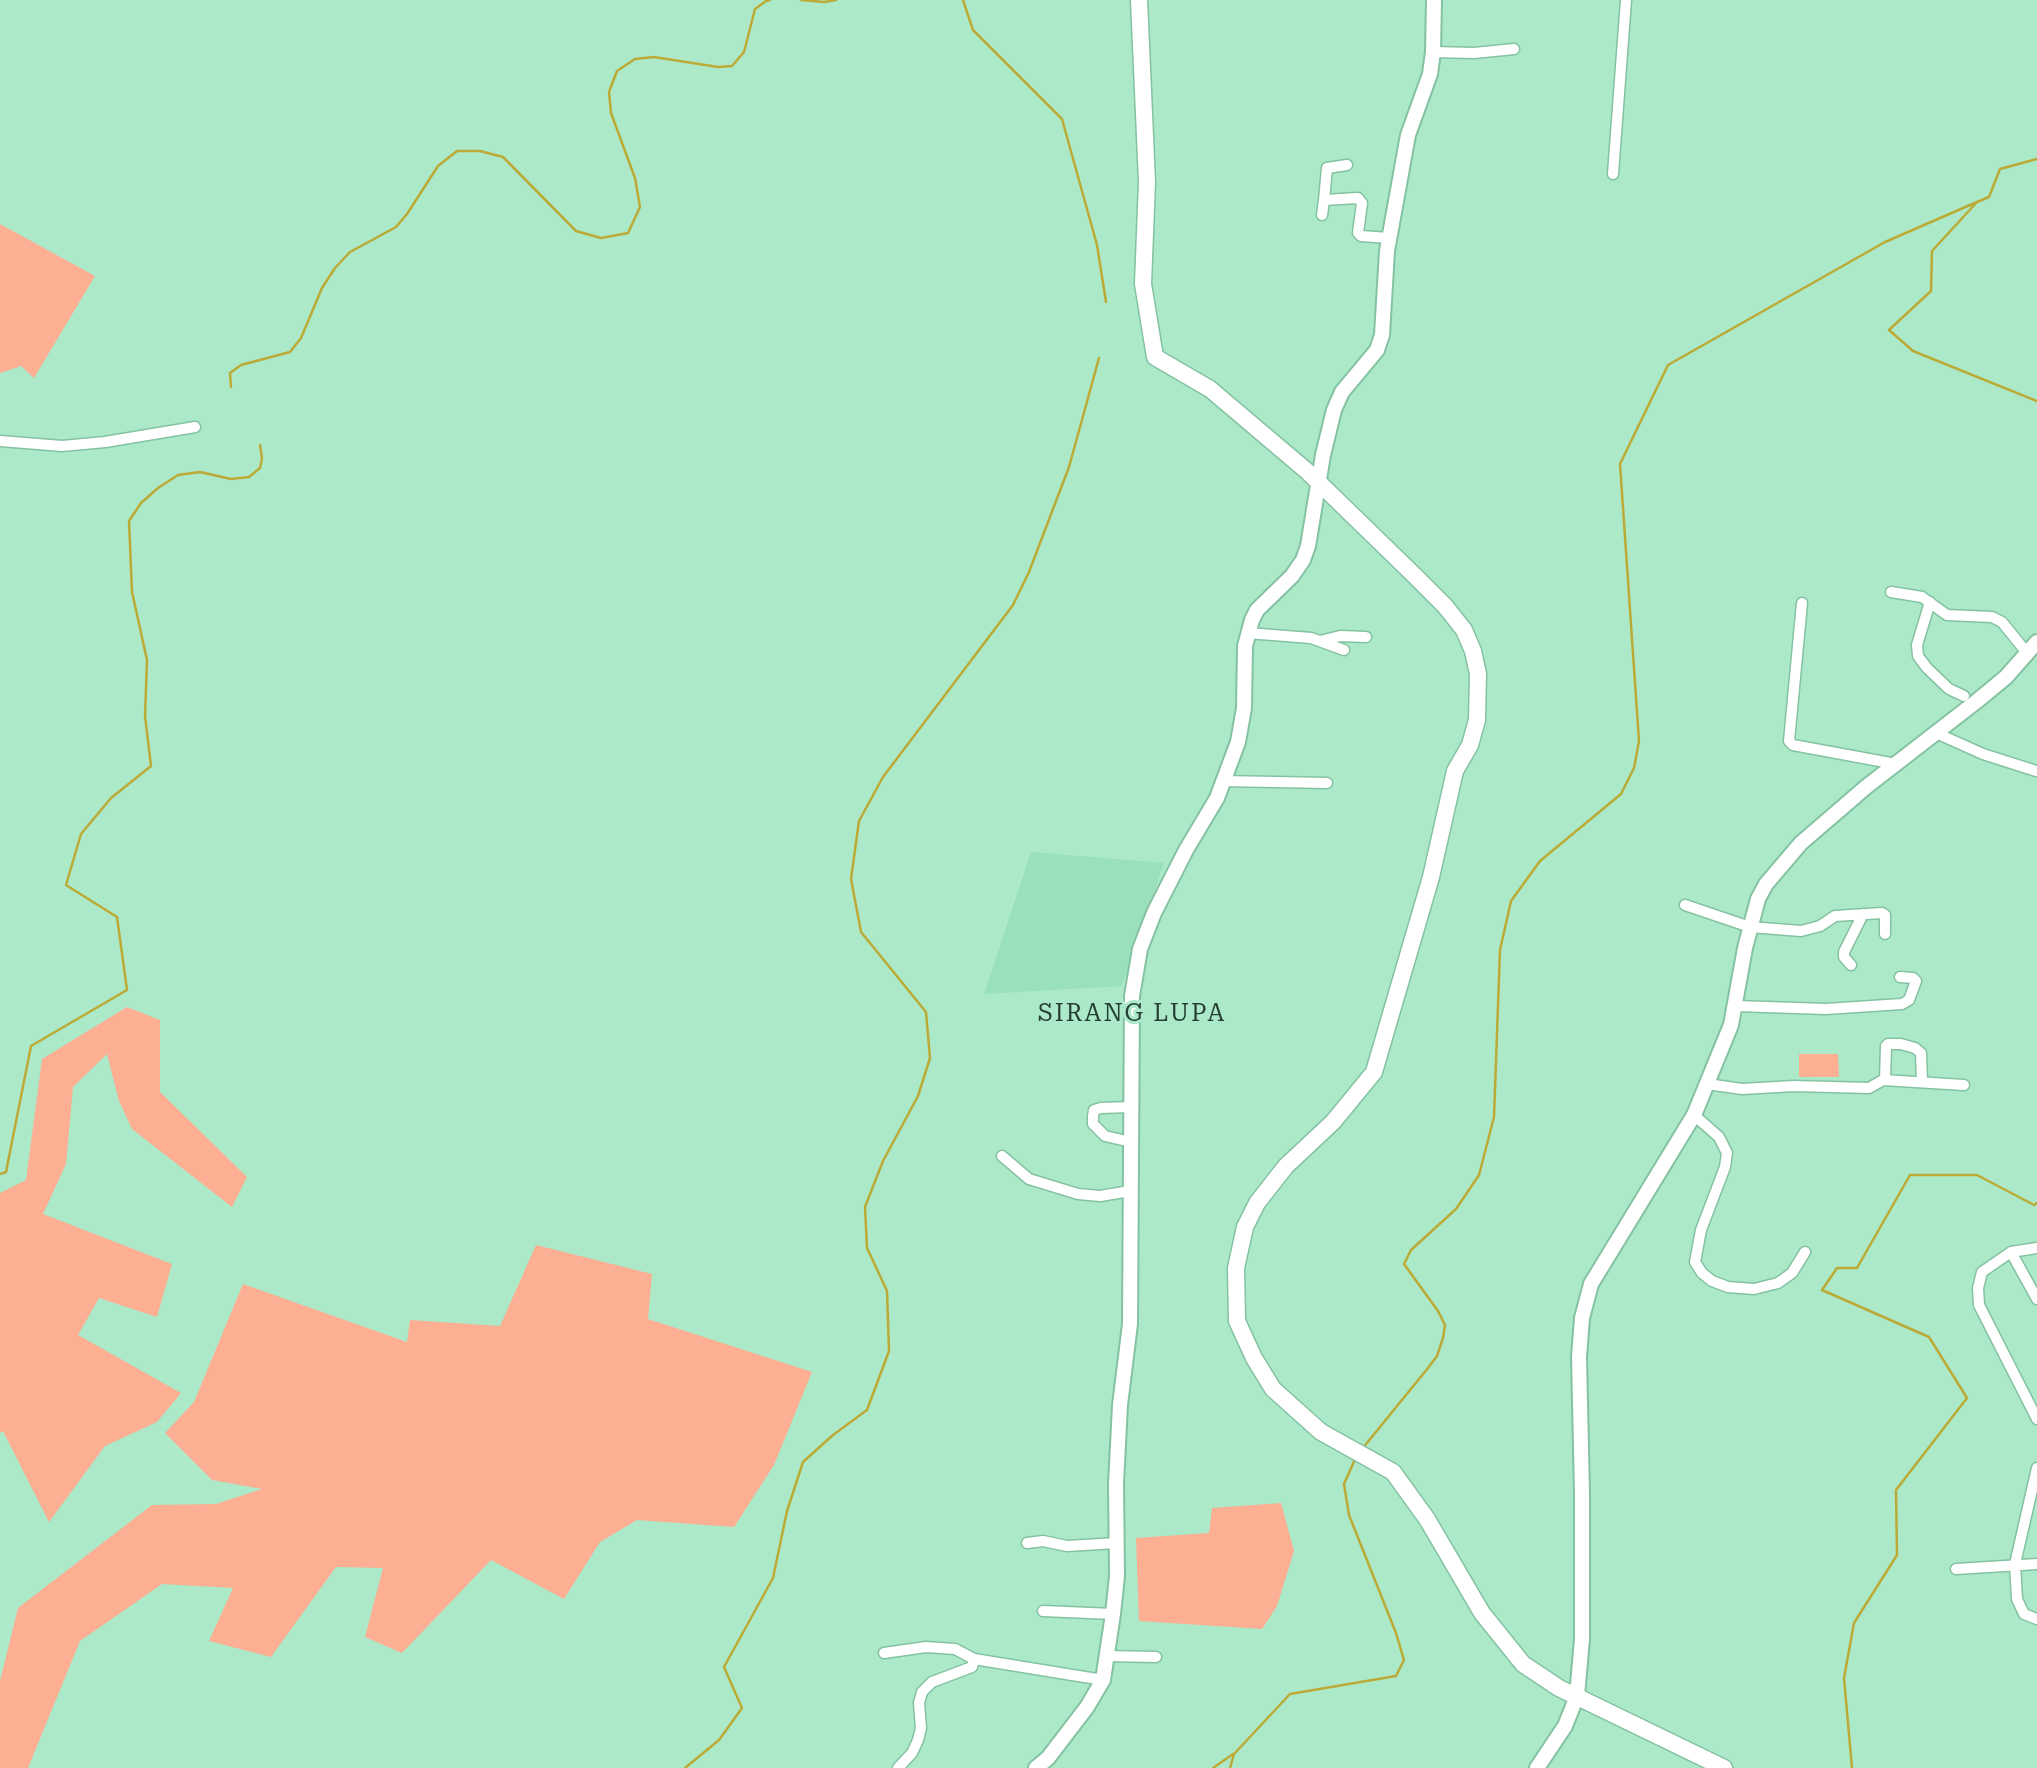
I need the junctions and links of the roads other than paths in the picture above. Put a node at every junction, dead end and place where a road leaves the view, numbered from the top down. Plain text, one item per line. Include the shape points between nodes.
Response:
1 (1139, 0) edge
2 (1434, 0) edge
3 (1626, 0) edge
4 (1514, 49) dead end
5 (1433, 52) junction
6 (1347, 165) dead end
7 (1613, 174) dead end
8 (1324, 200) junction
9 (1322, 215) dead end
10 (1389, 238) junction
11 (195, 428) dead end
12 (0, 441) edge
13 (1319, 482) junction
14 (1891, 592) dead end
15 (1930, 602) junction
16 (1802, 603) dead end
17 (1247, 634) junction
18 (1366, 636) dead end
19 (1320, 641) junction
20 (2037, 642) edge
21 (1344, 650) dead end
22 (2026, 653) junction
23 (1964, 696) dead end
24 (1936, 733) junction
25 (1896, 764) junction
26 (2036, 771) edge
27 (1223, 781) junction
28 (1327, 783) dead end
29 (1685, 905) dead end
30 (1863, 914) junction
31 (1750, 927) junction
32 (1885, 934) dead end
33 (1851, 965) dead end
34 (1900, 977) dead end
35 (1736, 1006) junction
36 (1885, 1080) junction
37 (1922, 1082) junction
38 (1707, 1084) junction
39 (1964, 1085) dead end
40 (1131, 1107) junction
41 (1694, 1115) junction
42 (1130, 1142) junction
43 (1002, 1156) dead end
44 (1130, 1191) junction
45 (2037, 1248) edge
46 (1805, 1252) dead end
47 (2011, 1252) junction
48 (2037, 1298) edge
49 (2037, 1419) edge
50 (2037, 1468) edge
51 (1117, 1543) junction
52 (1027, 1544) dead end
53 (2015, 1564) junction
54 (2037, 1564) edge
55 (1956, 1569) dead end
56 (1042, 1611) dead end
57 (1113, 1614) junction
58 (2037, 1619) edge
59 (884, 1653) dead end
60 (1107, 1656) junction
61 (1156, 1657) dead end
62 (974, 1659) junction
63 (1103, 1680) junction
64 (1577, 1696) junction
65 (898, 1768) edge
66 (1036, 1768) edge
67 (1537, 1768) edge
68 (1724, 1768) edge

1 - 13 main road via 1147,182 1143,284 1155,357 1210,389
2 - 5 street
3 - 7 street
4 - 5 street
5 - 10 street via 1408,135
6 - 8 street via 1327,168
8 - 9 street
8 - 10 street via 1361,200 1358,233
10 - 13 street via 1382,335 1377,350 1342,392
11 - 12 street via 62,446
13 - 17 street via 1303,560 1257,610
13 - 64 main road via 1446,606 1464,630 1473,651 1479,697 1470,745 1455,771 1431,877 1374,1072 1257,1203 1245,1227 1236,1268 1237,1321 1273,1389 1321,1432 1393,1472 1508,1648 1540,1678
14 - 15 street
15 - 22 street via 1947,615 1992,617
15 - 23 street via 1918,656 1949,689
16 - 25 street via 1788,741
17 - 19 street
17 - 27 street via 1242,724
18 - 19 street
19 - 21 street
20 - 22 street
22 - 24 street via 2006,677
24 - 25 street
24 - 26 street
25 - 31 street via 1801,842 1766,884
27 - 28 street
27 - 40 street via 1140,949 1132,996
29 - 31 street
30 - 31 street via 1835,916 1805,930
30 - 32 street via 1884,914
30 - 33 street via 1844,952
31 - 35 street
34 - 35 street via 1916,981 1909,1000 1902,1004 1826,1009
35 - 38 street
36 - 37 street
36 - 37 street via 1886,1046 1901,1044 1922,1053
36 - 38 street via 1868,1088 1742,1089
37 - 39 street
38 - 41 street
40 - 42 street
40 - 42 street via 1101,1108 1094,1110 1093,1116 1093,1124 1105,1136
41 - 46 street via 1719,1137 1727,1153 1701,1230 1696,1262 1702,1273 1728,1287 1754,1289 1778,1283 1792,1273
41 - 64 street via 1591,1284 1582,1318 1582,1601
42 - 44 street
43 - 44 street via 1029,1179 1078,1194
44 - 51 street via 1130,1324 1120,1405
45 - 47 street
47 - 48 street
47 - 49 street via 1982,1272 1979,1305
50 - 53 street
51 - 52 street
51 - 57 street
53 - 54 street
53 - 55 street
53 - 58 street via 2017,1599 2024,1614
56 - 57 street
57 - 60 street
59 - 62 street via 942,1648
60 - 61 street
60 - 63 street
62 - 63 street
62 - 65 street via 972,1667 932,1682 922,1692 918,1740
63 - 66 street via 1087,1707
64 - 67 street via 1565,1726
64 - 68 main road

